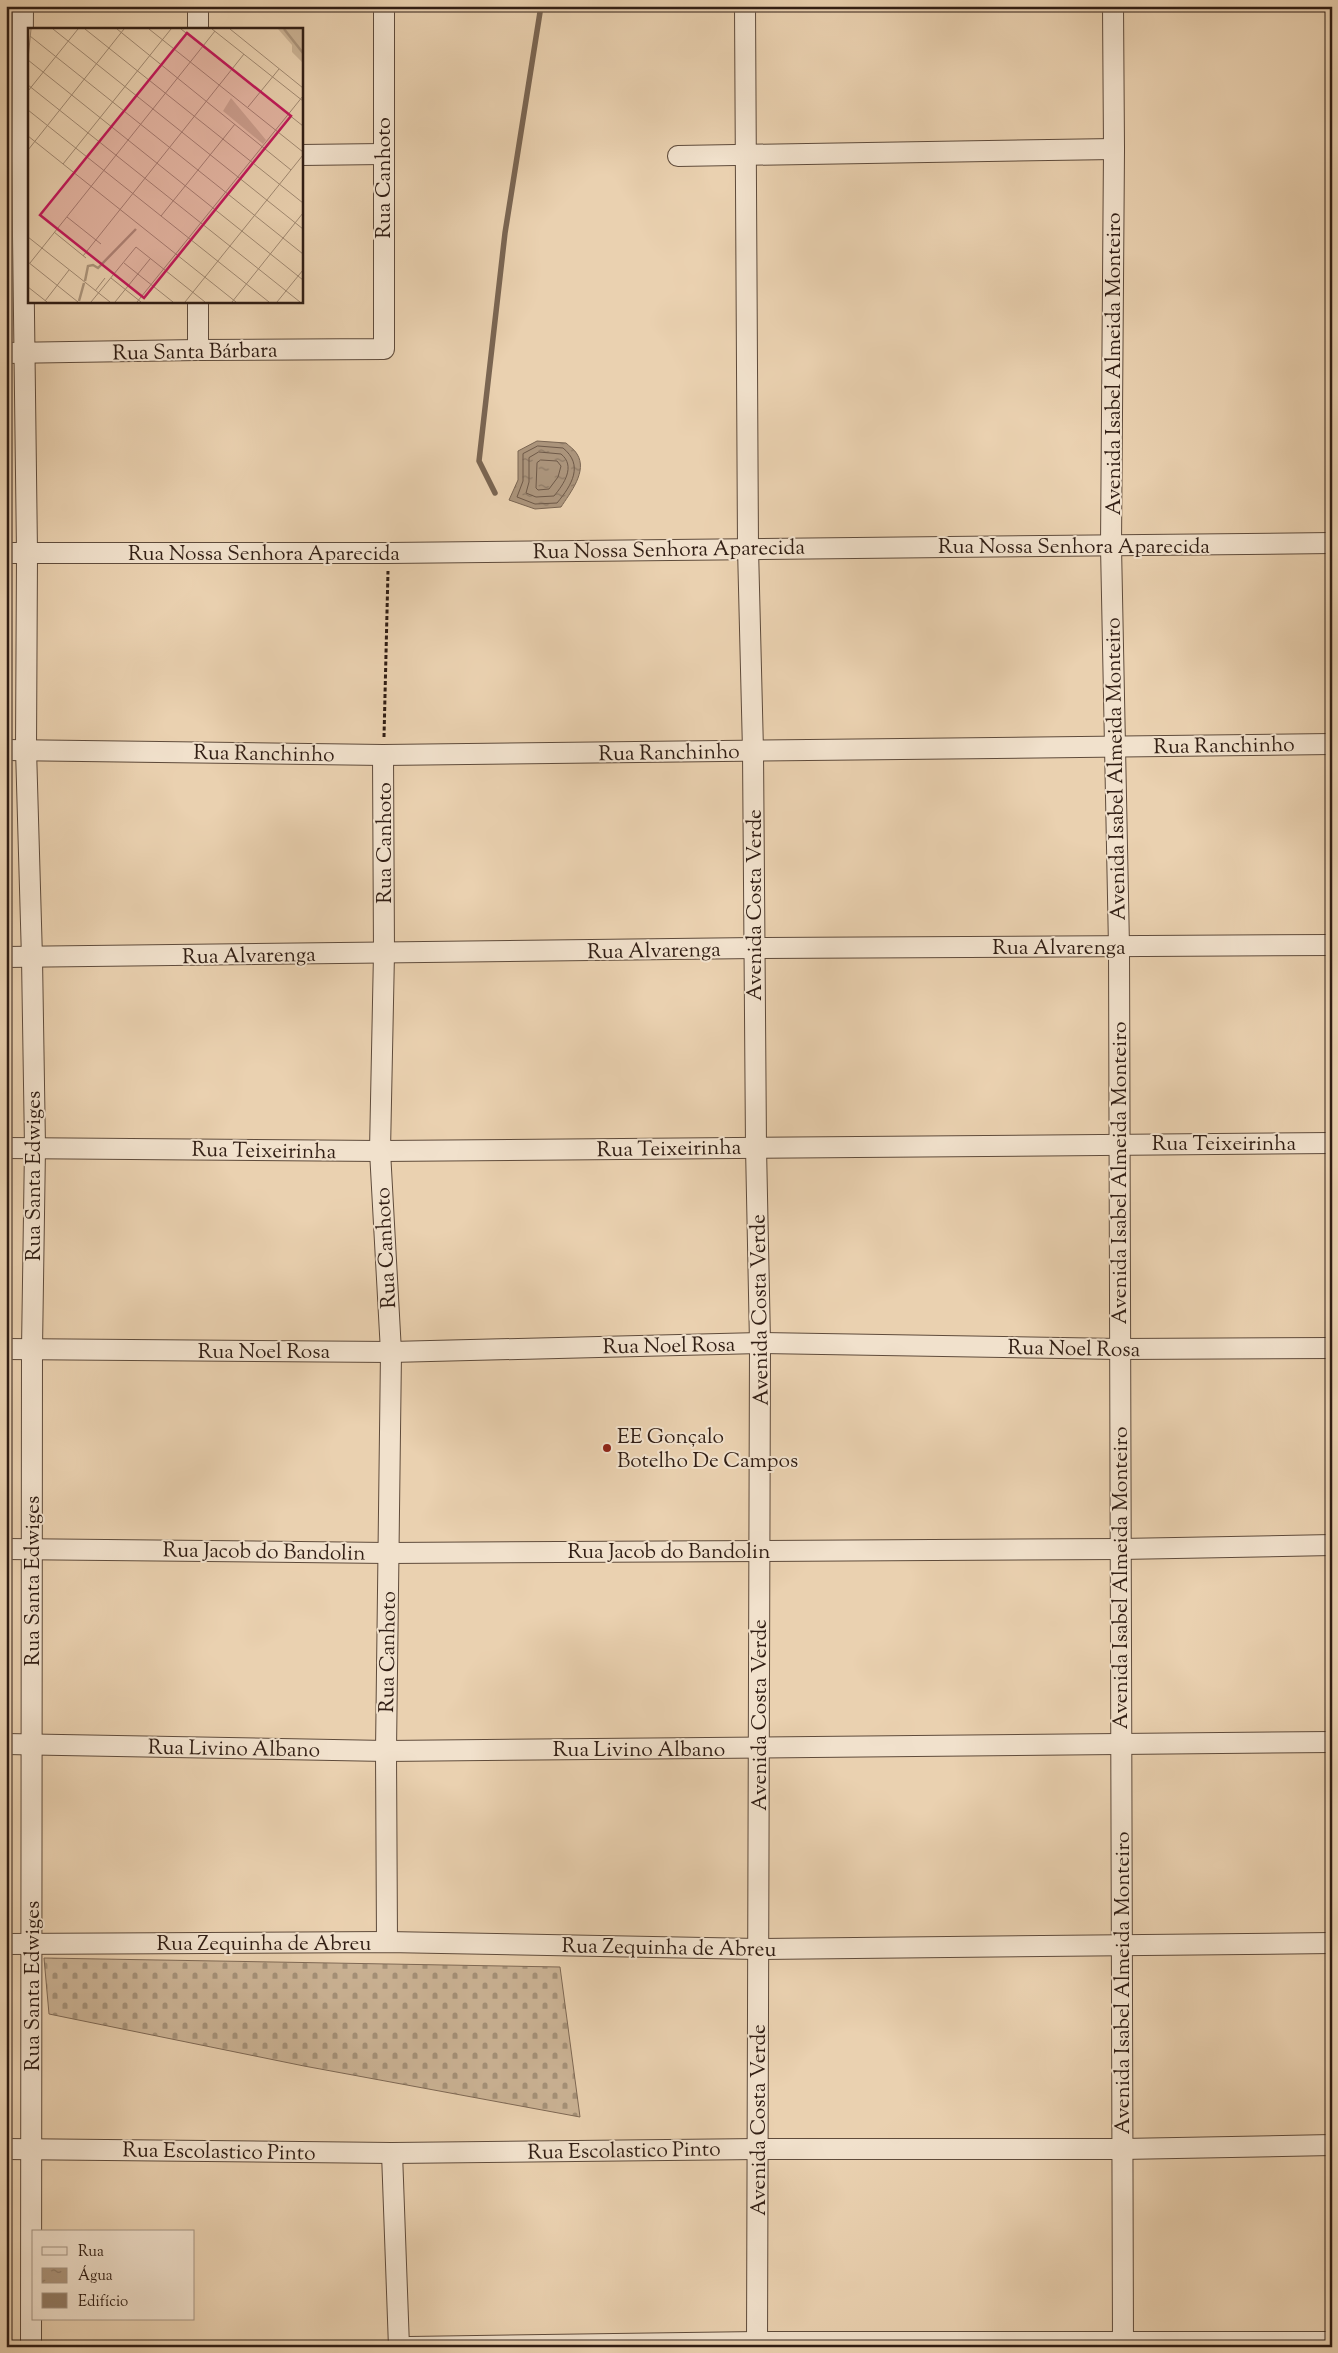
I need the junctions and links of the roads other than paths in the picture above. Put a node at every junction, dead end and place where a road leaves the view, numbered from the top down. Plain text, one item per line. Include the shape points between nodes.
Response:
1 (23, 6) edge
2 (198, 6) edge
3 (384, 6) edge
4 (745, 6) edge
5 (1112, 6) edge
6 (198, 28) edge
7 (1114, 149) junction
8 (383, 154) junction
9 (302, 155) edge
10 (745, 155) junction
11 (19, 156) edge
12 (678, 156) dead end
13 (198, 302) edge
14 (384, 349) joint
15 (198, 350) junction
16 (15, 353) edge
17 (1332, 543) edge
18 (1111, 546) junction
19 (748, 548) junction
20 (6, 553) edge
21 (26, 553) junction
22 (1332, 744) edge
23 (1115, 747) junction
24 (16, 750) edge
25 (753, 751) junction
26 (383, 755) junction
27 (1332, 945) edge
28 (1119, 947) junction
29 (755, 948) junction
30 (384, 953) junction
31 (6, 958) edge
32 (32, 958) junction
33 (1332, 1143) edge
34 (1118, 1144) junction
35 (35, 1147) junction
36 (756, 1147) junction
37 (6, 1148) edge
38 (380, 1151) junction
39 (760, 1343) junction
40 (1332, 1348) edge
41 (6, 1349) edge
42 (32, 1349) junction
43 (1120, 1349) junction
44 (391, 1352) junction
45 (1332, 1545) edge
46 (6, 1549) edge
47 (32, 1549) junction
48 (1120, 1549) junction
49 (760, 1551) junction
50 (388, 1553) junction
51 (1332, 1742) edge
52 (6, 1744) edge
53 (31, 1744) junction
54 (1121, 1746) junction
55 (759, 1748) junction
56 (386, 1751) junction
57 (387, 1942) junction
58 (1332, 1943) edge
59 (6, 1944) edge
60 (32, 1944) junction
61 (1121, 1945) junction
62 (758, 1948) junction
63 (1332, 2145) edge
64 (1122, 2148) junction
65 (6, 2149) edge
66 (32, 2149) junction
67 (758, 2149) junction
68 (392, 2153) junction
69 (1332, 2342) edge
70 (757, 2344) edge
71 (1123, 2344) edge
72 (31, 2347) edge
73 (399, 2347) edge
74 (409, 2347) edge

1 - 11 street, Rua Santa Edwiges
2 - 6 street
3 - 8 street, Rua Canhoto
4 - 10 street, Avenida Costa Verde
5 - 7 street, Avenida Isabel Almeida Monteiro
7 - 10 street
7 - 18 street, Avenida Isabel Almeida Monteiro
8 - 9 street
8 - 14 street, Rua Canhoto
10 - 12 street
10 - 19 street, Avenida Costa Verde
11 - 16 street, Rua Santa Edwiges
13 - 15 street
14 - 15 street, Rua Santa Bárbara
15 - 16 street, Rua Santa Bárbara
16 - 21 street, Rua Santa Edwiges
17 - 18 street, Rua Nossa Senhora Aparecida
18 - 19 street, Rua Nossa Senhora Aparecida
18 - 23 street, Avenida Isabel Almeida Monteiro
19 - 21 street, Rua Nossa Senhora Aparecida via 388,553
19 - 25 street, Avenida Costa Verde
20 - 21 street, Rua Nossa Senhora Aparecida
21 - 24 street, Rua Santa Edwiges
22 - 23 street, Rua Ranchinho
23 - 25 street, Rua Ranchinho
23 - 28 street, Avenida Isabel Almeida Monteiro
24 - 26 street, Rua Ranchinho
24 - 32 street, Rua Santa Edwiges
25 - 26 street, Rua Ranchinho
25 - 29 street, Avenida Costa Verde
26 - 30 street, Rua Canhoto
27 - 28 street, Rua Alvarenga
28 - 29 street, Rua Alvarenga
28 - 34 street, Avenida Isabel Almeida Monteiro
29 - 30 street, Rua Alvarenga
29 - 36 street, Avenida Costa Verde
30 - 32 street, Rua Alvarenga
30 - 38 street, Rua Canhoto
31 - 32 street, Rua Alvarenga
32 - 35 street, Rua Santa Edwiges
33 - 34 street, Rua Teixeirinha
34 - 36 street, Rua Teixeirinha
34 - 43 street, Avenida Isabel Almeida Monteiro
35 - 37 street, Rua Teixeirinha
35 - 38 street, Rua Teixeirinha
35 - 42 street, Rua Santa Edwiges
36 - 38 street, Rua Teixeirinha
36 - 39 street, Avenida Costa Verde
38 - 44 street, Rua Canhoto
39 - 43 street, Rua Noel Rosa
39 - 44 street, Rua Noel Rosa
39 - 49 street, Avenida Costa Verde
40 - 43 street, Rua Noel Rosa
41 - 42 street, Rua Noel Rosa
42 - 44 street, Rua Noel Rosa
42 - 47 street, Rua Santa Edwiges
43 - 48 street, Avenida Isabel Almeida Monteiro
44 - 50 street, Rua Canhoto
45 - 48 street, Rua Jacob do Bandolin
46 - 47 street, Rua Jacob do Bandolin
47 - 50 street, Rua Jacob do Bandolin
47 - 53 street, Rua Santa Edwiges
48 - 49 street, Rua Jacob do Bandolin
48 - 54 street, Avenida Isabel Almeida Monteiro
49 - 50 street, Rua Jacob do Bandolin
49 - 55 street, Avenida Costa Verde
50 - 56 street, Rua Canhoto
51 - 54 street, Rua Livino Albano
52 - 53 street, Rua Livino Albano
53 - 56 street, Rua Livino Albano
53 - 60 street, Rua Santa Edwiges
54 - 55 street, Rua Livino Albano
54 - 61 street, Avenida Isabel Almeida Monteiro
55 - 56 street, Rua Livino Albano
55 - 62 street, Avenida Costa Verde
56 - 57 street, Rua Canhoto
57 - 60 street, Rua Zequinha de Abreu
57 - 62 street, Rua Zequinha de Abreu
58 - 61 street, Rua Zequinha de Abreu
59 - 60 street, Rua Zequinha de Abreu
60 - 66 street, Rua Santa Edwiges
61 - 62 street, Rua Zequinha de Abreu
61 - 64 street, Avenida Isabel Almeida Monteiro
62 - 67 street, Avenida Costa Verde
63 - 64 street, Rua Escolastico Pinto
64 - 67 street, Rua Escolastico Pinto
64 - 71 street, Avenida Isabel Almeida Monteiro
65 - 66 street, Rua Escolastico Pinto
66 - 68 street, Rua Escolastico Pinto
66 - 72 street, Rua Santa Edwiges
67 - 68 street, Rua Escolastico Pinto
67 - 70 street, Avenida Costa Verde
68 - 73 street
69 - 71 street
70 - 71 street
70 - 74 street

